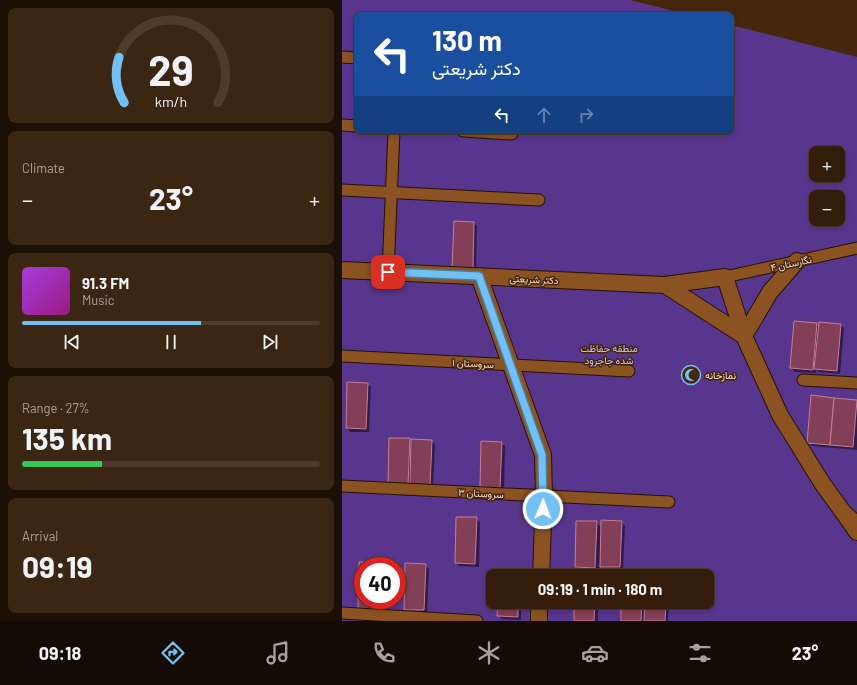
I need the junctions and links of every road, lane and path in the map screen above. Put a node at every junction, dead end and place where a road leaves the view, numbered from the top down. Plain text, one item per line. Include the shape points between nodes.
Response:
1 (342, 57) edge
2 (354, 58) edge
3 (342, 125) edge
4 (354, 126) edge
5 (394, 134) edge
6 (342, 190) edge
7 (392, 192) junction
8 (539, 200) dead end
9 (857, 248) edge
10 (797, 261) junction
11 (342, 270) edge
12 (388, 272) junction
13 (479, 276) junction
14 (725, 277) junction
15 (666, 285) junction
16 (744, 336) junction
17 (342, 356) edge
18 (510, 365) junction
19 (629, 371) dead end
20 (803, 380) dead end
21 (857, 383) edge
22 (342, 486) edge
23 (544, 496) junction
24 (669, 502) dead end
25 (850, 512) edge
26 (857, 525) edge
27 (857, 532) edge
28 (541, 569) edge
29 (540, 609) edge
30 (342, 613) edge
31 (477, 621) edge
32 (539, 621) edge

1 - 2 street
3 - 4 street
5 - 7 street
6 - 7 street
7 - 8 street
7 - 12 street
9 - 10 street, نگارستان ۴
10 - 14 street, نگارستان ۴
10 - 16 street via 770,292
11 - 12 street, دکتر شریعتی
12 - 13 street, دکتر شریعتی
13 - 15 street, دکتر شریعتی
13 - 18 street
14 - 15 street, دکتر شریعتی
14 - 16 street
15 - 16 street
16 - 25 street via 780,415 822,484
17 - 18 street, سروستان ۱
18 - 19 street, سروستان ۱
18 - 23 street via 542,455
20 - 21 street
22 - 23 street, سروستان ۳
23 - 24 street, سروستان ۳
23 - 28 street
25 - 26 street
25 - 27 street
29 - 32 street
30 - 31 street

